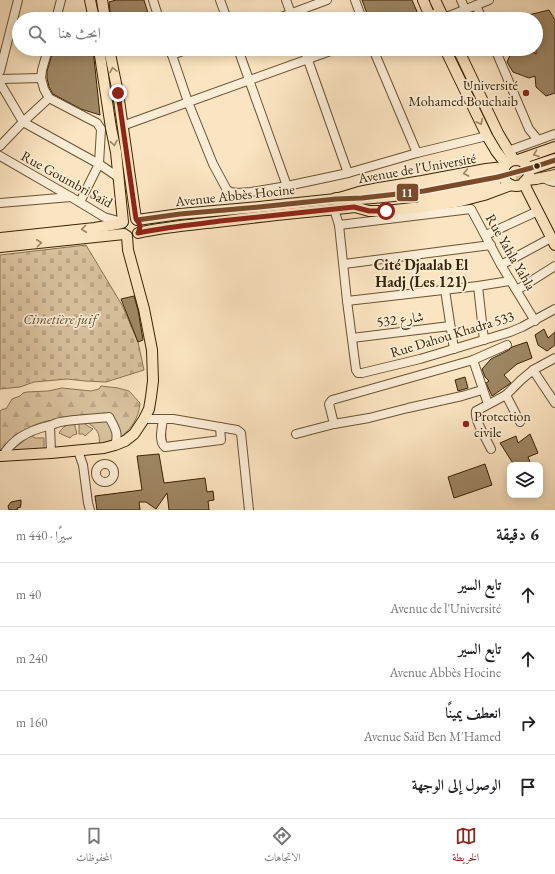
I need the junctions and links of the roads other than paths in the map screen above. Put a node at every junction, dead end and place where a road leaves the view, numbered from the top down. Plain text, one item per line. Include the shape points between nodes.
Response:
1 (18, 0) edge
2 (61, 0) edge
3 (90, 0) edge
4 (102, 0) edge
5 (153, 0) edge
6 (220, 0) edge
7 (286, 0) edge
8 (328, 0) edge
9 (355, 0) edge
10 (423, 0) edge
11 (435, 0) edge
12 (489, 0) edge
13 (463, 3) edge
14 (476, 5) junction
15 (15, 12) edge
16 (58, 12) edge
17 (93, 12) edge
18 (104, 12) edge
19 (157, 12) edge
20 (224, 12) edge
21 (290, 12) edge
22 (301, 12) edge
23 (359, 12) edge
24 (426, 12) edge
25 (441, 12) edge
26 (449, 12) edge
27 (479, 12) edge
28 (12, 24) edge
29 (46, 56) edge
30 (100, 56) edge
31 (110, 56) edge
32 (172, 56) edge
33 (241, 56) edge
34 (306, 56) edge
35 (316, 56) edge
36 (377, 56) edge
37 (448, 56) edge
38 (461, 56) edge
39 (498, 56) edge
40 (307, 59) junction
41 (0, 71) edge
42 (41, 78) junction
43 (0, 79) edge
44 (250, 80) junction
45 (0, 82) edge
46 (49, 98) junction
47 (188, 102) junction
48 (23, 122) junction
49 (122, 126) junction
50 (106, 128) junction
51 (555, 134) edge
52 (487, 136) junction
53 (538, 140) junction
54 (0, 146) edge
55 (555, 147) edge
56 (508, 151) junction
57 (416, 153) junction
58 (0, 156) edge
59 (555, 160) edge
60 (99, 164) junction
61 (555, 168) edge
62 (506, 169) junction
63 (348, 173) junction
64 (555, 175) edge
65 (118, 177) junction
66 (532, 177) junction
67 (555, 182) edge
68 (513, 185) junction
69 (287, 186) junction
70 (71, 197) junction
71 (80, 202) junction
72 (0, 203) edge
73 (335, 204) junction
74 (354, 207) junction
75 (536, 208) junction
76 (136, 220) junction
77 (123, 222) junction
78 (339, 223) junction
79 (131, 235) junction
80 (486, 235) junction
81 (0, 238) edge
82 (553, 242) edge
83 (491, 245) junction
84 (0, 247) edge
85 (344, 264) junction
86 (501, 265) junction
87 (555, 266) edge
88 (510, 281) junction
89 (478, 286) junction
90 (445, 290) junction
91 (517, 290) junction
92 (347, 301) junction
93 (555, 309) edge
94 (535, 320) junction
95 (450, 326) junction
96 (352, 338) junction
97 (484, 340) junction
98 (507, 346) dead end
99 (454, 348) junction
100 (555, 358) edge
101 (473, 360) junction
102 (533, 370) junction
103 (482, 390) junction
104 (506, 395) junction
105 (555, 403) edge
106 (488, 404) junction
107 (163, 419) junction
108 (144, 420) junction
109 (520, 422) dead end
110 (334, 424) junction
111 (50, 426) junction
112 (220, 427) junction
113 (296, 434) dead end
114 (115, 445) junction
115 (491, 449) dead end
116 (78, 450) junction
117 (51, 454) junction
118 (2, 456) edge
119 (97, 476) dead end
120 (85, 480) junction
121 (90, 510) edge
122 (249, 510) edge

1 - 15 street
2 - 16 street
3 - 17 main road
4 - 18 main road
5 - 19 street
6 - 20 street
7 - 21 street
8 - 22 street
9 - 23 street
10 - 24 main road
11 - 25 main road
12 - 14 street
13 - 14 street
13 - 26 street
14 - 27 street
28 - 41 street
29 - 42 street
30 - 50 main road
49 -> 31 main road
32 - 47 street
33 - 44 street
34 - 40 street
35 - 40 street
36 - 57 street
37 -> 52 main road
38 - 56 main road
39 - 53 street via 529,130
40 - 44 street
40 - 63 street
42 - 43 street
42 - 46 street
44 - 47 street
44 - 69 street
45 - 48 street
46 - 48 street
46 - 50 street
47 - 49 street
47 - 69 street via 213,164 227,190 251,192
48 - 54 street
48 - 60 street
49 - 76 main road
50 - 60 street
50 -> 65 main road via 116,152
51 - 53 street
52 - 57 street
52 - 62 main road
53 - 56 street
55 -> 62 main road
56 - 62 main road
57 - 63 street
58 - 70 street, Rue Goumbri Saïd
59 - 66 highway
60 - 65 street
60 - 71 street
61 - 66 highway
62 - 66 main road via 524,164 528,176
62 - 68 main road via 503,171 504,178
62 -> 73 highway via 424,191 362,198
62 - 74 highway via 474,191
63 - 69 street
64 - 66 main road
65 - 77 main road
66 - 67 street
66 - 68 main road via 520,185
66 - 75 main road via 527,190
68 - 74 main road via 484,195 431,206 386,211 369,211
68 - 75 main road via 525,194
70 - 71 street, Rue Goumbri Saïd
70 - 72 street
71 - 77 street, Rue Goumbri Saïd via 104,217
73 - 74 main road, Avenue Abbès Hocine
73 - 76 main road, Avenue Abbès Hocine via 260,207
73 - 78 street
73 - 79 main road, Avenue Abbès Hocine via 157,229
75 - 80 street
75 - 82 main road
76 - 77 main road via 129,218
76 - 79 main road via 140,225 140,231
77 - 79 main road via 122,229
77 -> 81 main road via 95,228
78 - 80 street, Rue Yahla Yahla via 471,209
78 - 85 street
84 -> 79 main road, Avenue Abbès Hocine
79 - 108 main road via 128,250 152,350 153,381 149,409
80 - 83 street, Rue Yahla Yahla
82 - 86 street
83 - 85 street
83 - 86 street, Rue Yahla Yahla
85 - 92 street
86 - 88 street, Rue Yahla Yahla
87 - 91 street
88 - 89 street
88 - 91 street, Rue Yahla Yahla
89 - 90 street
89 - 97 street
90 - 92 street
90 - 95 street
91 - 94 street, Rue Yahla Yahla
92 - 96 street
93 - 94 street, Rue Dahou Khadra 533
94 - 97 street, Rue Dahou Khadra 533
95 - 96 street, 532 شارع
95 - 99 street
96 - 99 street, Rue Dahou Khadra 533 via 357,372 362,373
97 - 99 street, Rue Dahou Khadra 533
98 - 101 street
100 - 102 street
101 - 103 street
101 - 110 street via 332,400 329,404
102 - 104 street
102 - 105 street
103 - 106 street
103 - 110 street
104 - 106 street
104 - 109 street
106 - 115 street via 475,414
107 - 108 street
107 - 112 street
107 - 112 street via 162,442 165,447 220,440
108 - 114 main road via 134,434
110 - 113 street
111 - 114 street via 59,422 109,417 117,432
111 - 117 street
111 - 118 street via 27,433 11,445
112 - 122 street via 238,430 241,433
114 - 116 main road
116 - 117 main road
116 - 120 street
117 - 118 main road
119 - 120 street
120 - 121 street

